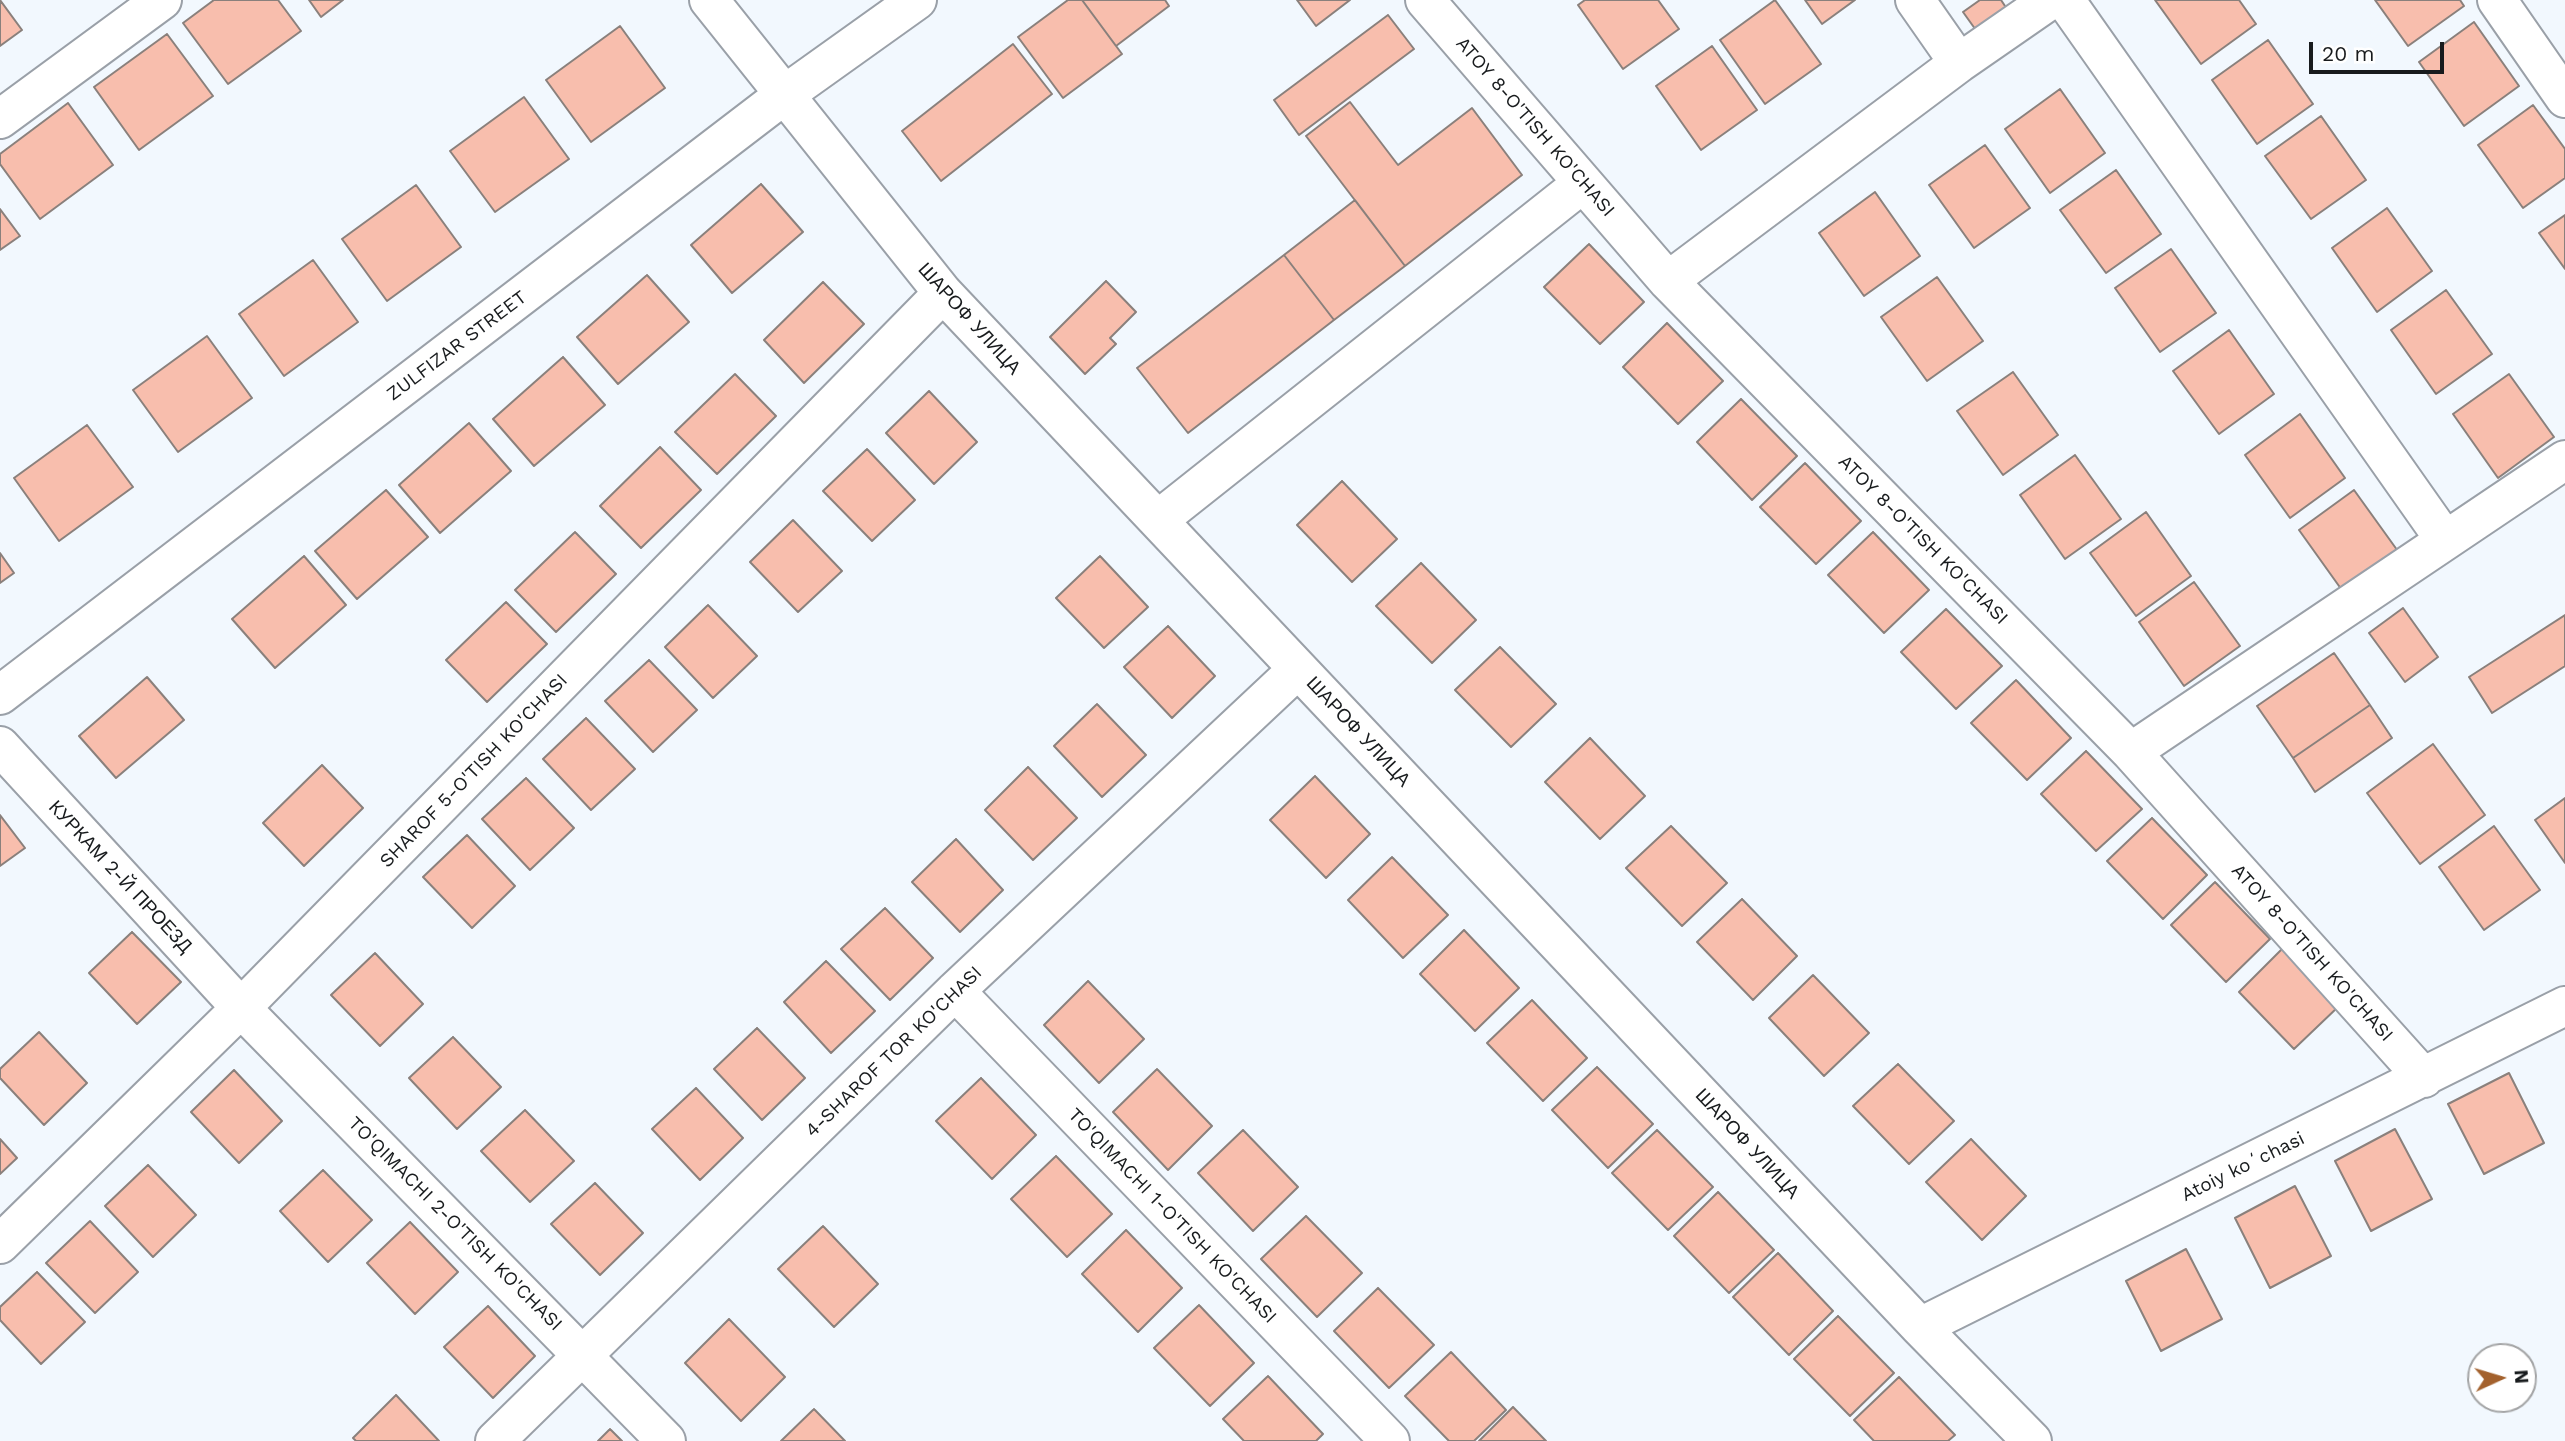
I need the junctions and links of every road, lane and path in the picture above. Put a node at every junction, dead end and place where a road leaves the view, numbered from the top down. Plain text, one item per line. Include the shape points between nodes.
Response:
1 (162, 0) edge
2 (709, 0) edge
3 (917, 0) edge
4 (1425, 0) edge
5 (1915, 0) edge
6 (2050, 0) edge
7 (2065, 0) edge
8 (2497, 0) edge
9 (2551, 50) edge
10 (1959, 63) junction
11 (784, 95) junction
12 (2565, 98) edge
13 (0, 119) edge
14 (1583, 183) junction
15 (1668, 281) junction
16 (943, 293) junction
17 (2565, 460) edge
18 (1158, 520) junction
19 (2445, 540) junction
20 (1298, 669) junction
21 (0, 695) edge
22 (0, 746) edge
23 (2131, 752) junction
24 (955, 991) junction
25 (2565, 1006) edge
26 (241, 1008) junction
27 (2424, 1078) junction
28 (0, 1244) edge
29 (1920, 1327) junction
30 (583, 1353) junction
31 (495, 1441) edge
32 (666, 1441) edge
33 (1390, 1441) edge
34 (2032, 1441) edge

1 - 13 street
2 - 11 street, ШАРОФ УЛИЦА
3 - 11 street, ZULFIZAR STREET
4 - 14 street, ATOY 8-O'TISH KO'CHASI
5 - 10 street
6 - 10 street
7 - 19 street
8 - 9 street
9 - 12 street
10 - 15 street
11 - 16 street, ШАРОФ УЛИЦА
11 - 21 street, ZULFIZAR STREET
14 - 15 street, ATOY 8-O'TISH KO'CHASI
14 - 18 street
15 - 23 street, ATOY 8-O'TISH KO'CHASI
16 - 18 street, ШАРОФ УЛИЦА
16 - 26 street, SHAROF 5-O'TISH KO'CHASI
17 - 19 street
18 - 20 street, ШАРОФ УЛИЦА
19 - 23 street
20 - 24 street, 4-SHAROF TOR KO'CHASI
20 - 29 street, ШАРОФ УЛИЦА
22 - 26 street, КУРКАМ 2-Й ПРОЕЗД
23 - 27 street, ATOY 8-O'TISH KO'CHASI
24 - 30 street, 4-SHAROF TOR KO'CHASI
24 - 33 street, TO'QIMACHI 1-O'TISH KO'CHASI
25 - 27 street, Atoiy koʻchasi
26 - 28 street, SHAROF 5-O'TISH KO'CHASI
26 - 30 street, TO'QIMACHI 2-O'TISH KO'CHASI
27 - 29 street, Atoiy koʻchasi
29 - 34 street, ШАРОФ УЛИЦА
30 - 31 street, 4-SHAROF TOR KO'CHASI
30 - 32 street, TO'QIMACHI 2-O'TISH KO'CHASI

